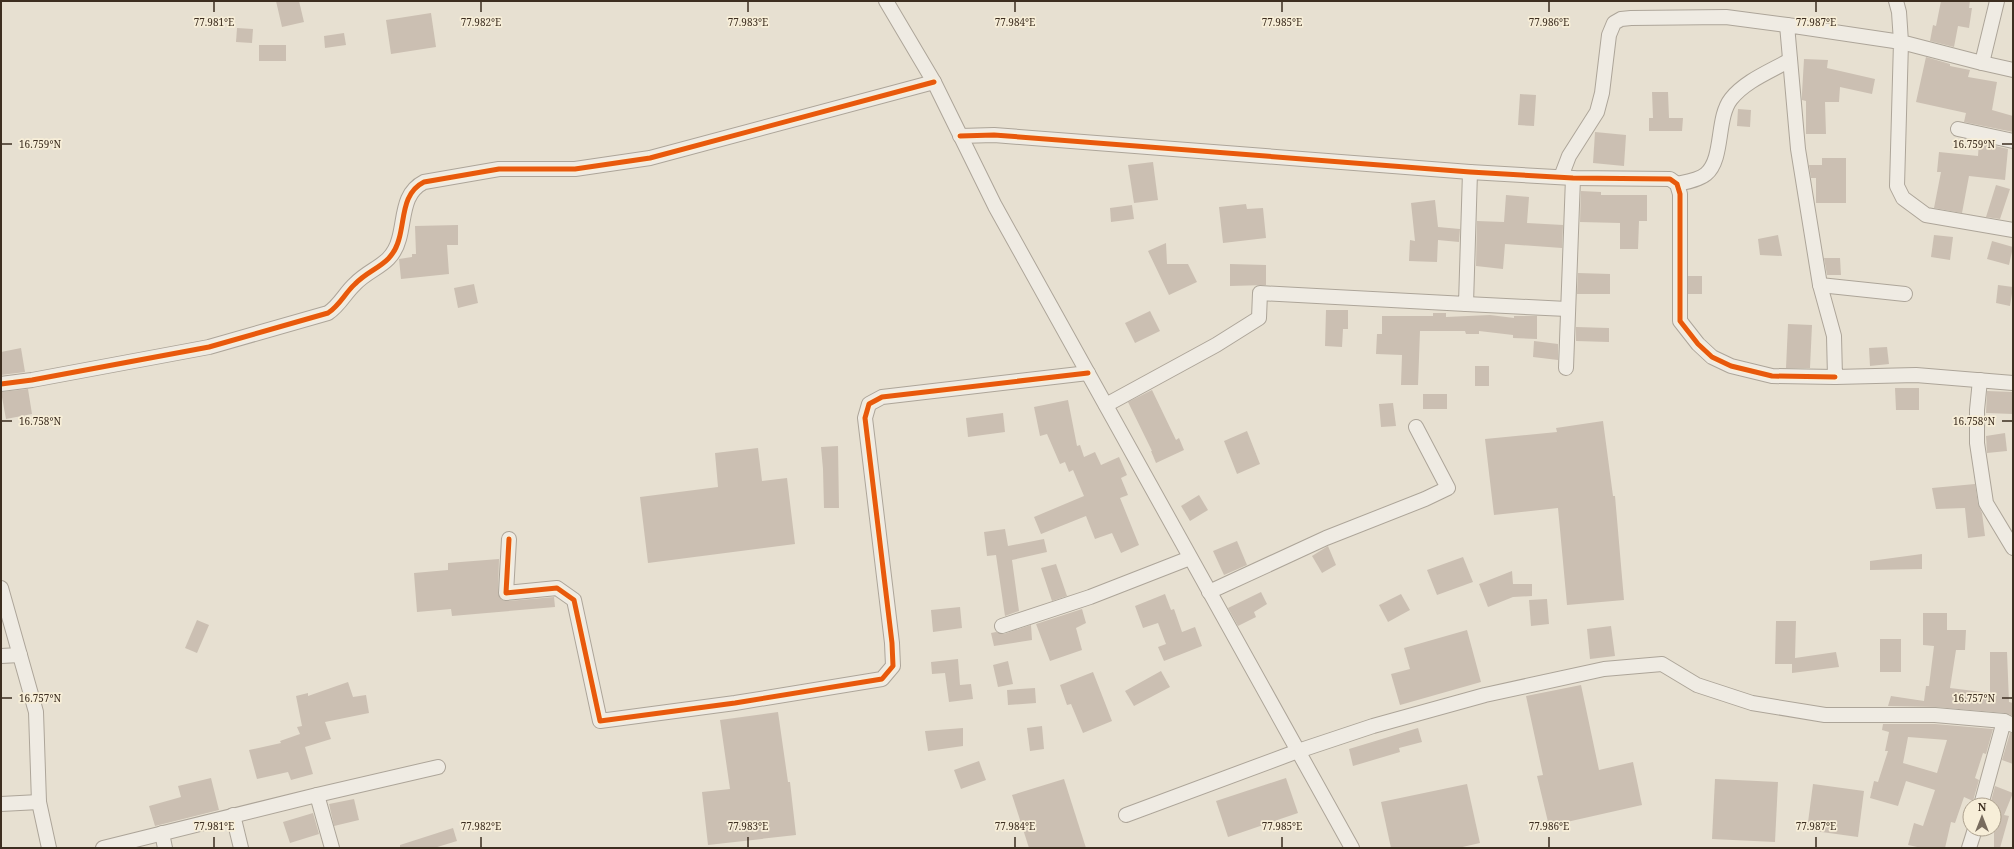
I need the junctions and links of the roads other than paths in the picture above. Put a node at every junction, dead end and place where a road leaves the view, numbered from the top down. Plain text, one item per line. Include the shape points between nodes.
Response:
1 (886, 1) edge
2 (1896, 1) edge
3 (1997, 1) edge
4 (1787, 25) junction
5 (1901, 42) junction
6 (1790, 60) junction
7 (1982, 63) junction
8 (2013, 70) edge
9 (934, 82) junction
10 (1958, 129) dead end
11 (960, 136) junction
12 (2013, 141) edge
13 (1470, 172) junction
14 (1567, 178) junction
15 (1677, 184) junction
16 (2013, 230) edge
17 (1820, 286) junction
18 (1905, 294) dead end
19 (1466, 304) junction
20 (1568, 309) junction
21 (1566, 368) dead end
22 (1088, 373) junction
23 (1835, 377) junction
24 (1980, 380) junction
25 (2013, 383) edge
26 (1, 384) edge
27 (1106, 405) junction
28 (1416, 427) dead end
29 (509, 540) dead end
30 (2013, 548) edge
31 (1190, 558) junction
32 (1, 588) edge
33 (1209, 592) junction
34 (1002, 626) dead end
35 (20, 655) junction
36 (1, 656) edge
37 (2008, 723) edge
38 (1298, 751) junction
39 (438, 767) dead end
40 (317, 795) junction
41 (1984, 797) edge
42 (39, 802) junction
43 (1, 804) edge
44 (233, 815) junction
45 (1126, 815) dead end
46 (162, 833) junction
47 (1972, 837) edge
48 (48, 848) edge
49 (103, 848) edge
50 (165, 848) edge
51 (241, 848) edge
52 (332, 848) edge
53 (1352, 848) edge
54 (1969, 848) edge

1 - 9 street
2 - 5 street
3 - 7 street
4 - 5 street
4 - 6 street
4 - 14 street via 1726,16 1631,18 1614,23 1609,34 1602,93 1597,112 1576,144
5 - 7 street
5 - 16 street via 1897,186 1904,198 1926,215
6 - 15 street via 1741,89 1730,100 1724,113 1714,163 1706,174
6 - 17 street via 1798,149
7 - 8 street
9 - 11 street
9 - 26 street via 650,158 575,169 500,169 424,182 415,186 410,193 395,250 377,269 356,282 338,306 328,313 209,347
10 - 12 street
11 - 13 street via 994,135
11 - 22 street via 995,206
13 - 14 street
13 - 19 street
14 - 15 street via 1670,179
14 - 20 street
15 - 23 street via 1680,194 1680,322 1712,357 1730,366 1772,376
17 - 18 street
17 - 23 street via 1834,336
19 - 20 street
19 - 27 street via 1260,293 1259,318 1216,345
20 - 21 street
22 - 27 street
22 - 29 street via 882,396 869,404 865,418 893,658 893,666 882,679 735,704 600,721 574,600 557,588 506,593
23 - 24 street via 1916,376
24 - 25 street
24 - 30 street via 1977,443 1986,503
27 - 31 street
28 - 33 street via 1448,488 1326,538
31 - 33 street
31 - 34 street via 1090,597
32 - 35 street
33 - 38 street
35 - 36 street
35 - 42 street via 36,712
37 - 38 street via 1935,714 1825,714 1752,703 1697,685 1662,664 1604,669 1485,695 1373,726
37 - 41 street
38 - 45 street
38 - 53 street
39 - 40 street
40 - 44 street
40 - 52 street
42 - 43 street
42 - 48 street
44 - 46 street
44 - 51 street
46 - 49 street
46 - 50 street
47 - 54 street

